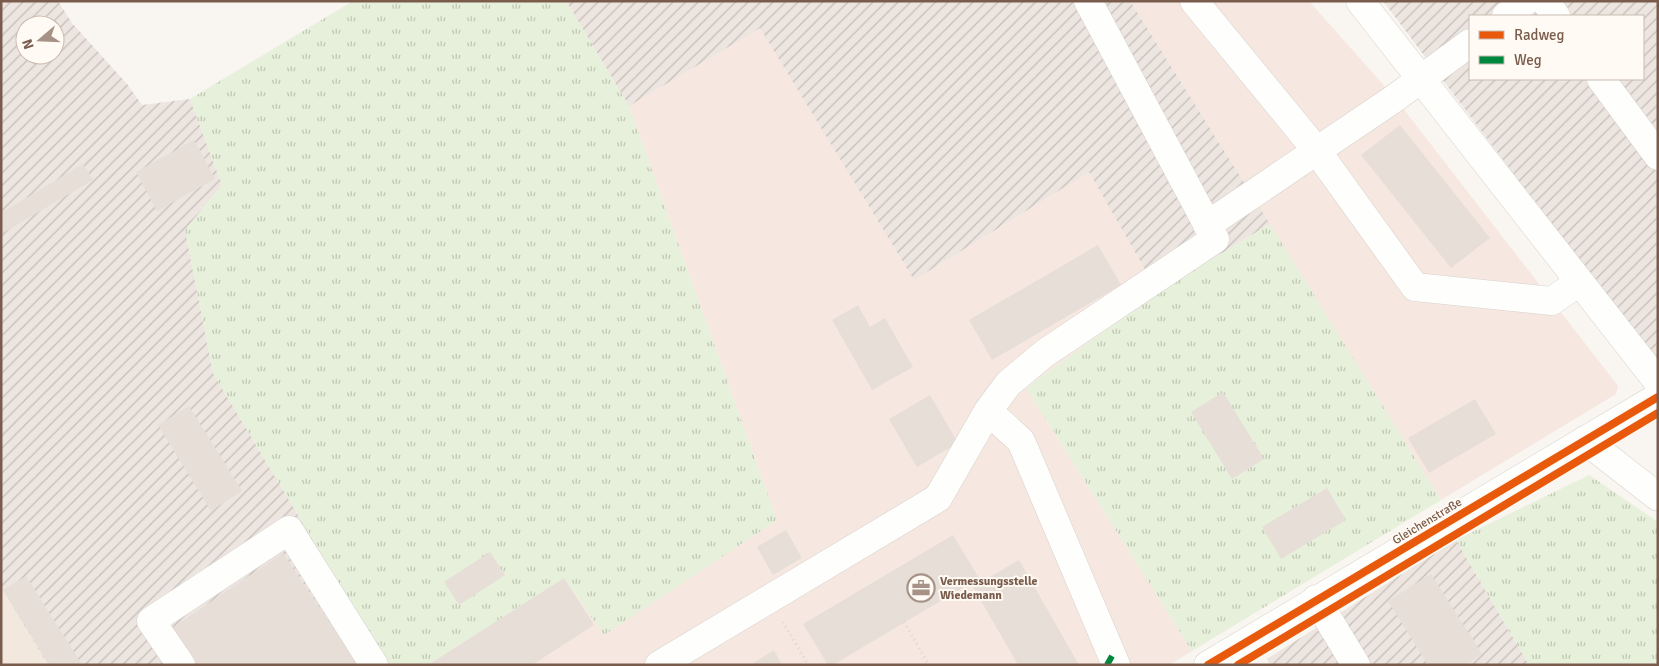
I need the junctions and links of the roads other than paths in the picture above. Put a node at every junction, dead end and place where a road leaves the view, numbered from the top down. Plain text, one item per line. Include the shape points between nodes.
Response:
1 (1088, 1) edge
2 (1194, 1) edge
3 (1360, 1) edge
4 (1526, 1) edge
5 (1545, 1) edge
6 (1507, 15) edge
7 (1555, 15) edge
8 (1469, 44) edge
9 (1421, 80) junction
10 (1602, 80) edge
11 (1317, 151) junction
12 (1658, 156) edge
13 (1207, 225) junction
14 (1579, 282) junction
15 (1658, 382) edge
16 (1658, 397) edge
17 (988, 412) junction
18 (1585, 440) junction
19 (1658, 497) edge
20 (1316, 599) junction
21 (180, 665) edge
22 (374, 665) edge
23 (659, 665) edge
24 (1116, 665) edge
25 (1208, 665) edge
26 (1356, 665) edge

1 - 13 street
2 - 11 street
3 - 9 street
4 - 6 street
5 - 7 street
8 - 9 street
9 - 11 street
9 - 14 street
10 - 12 street
11 - 13 street
11 - 14 street via 1415,287 1552,302
13 - 17 street via 1215,239 1045,353 1008,384
14 - 15 street
16 - 18 street, Gleichenstraße
17 - 23 street via 938,498
17 - 24 street via 1021,442
18 - 19 street
18 - 20 street, Gleichenstraße
20 - 25 street, Gleichenstraße
20 - 26 street
21 - 22 street via 150,622 289,530

